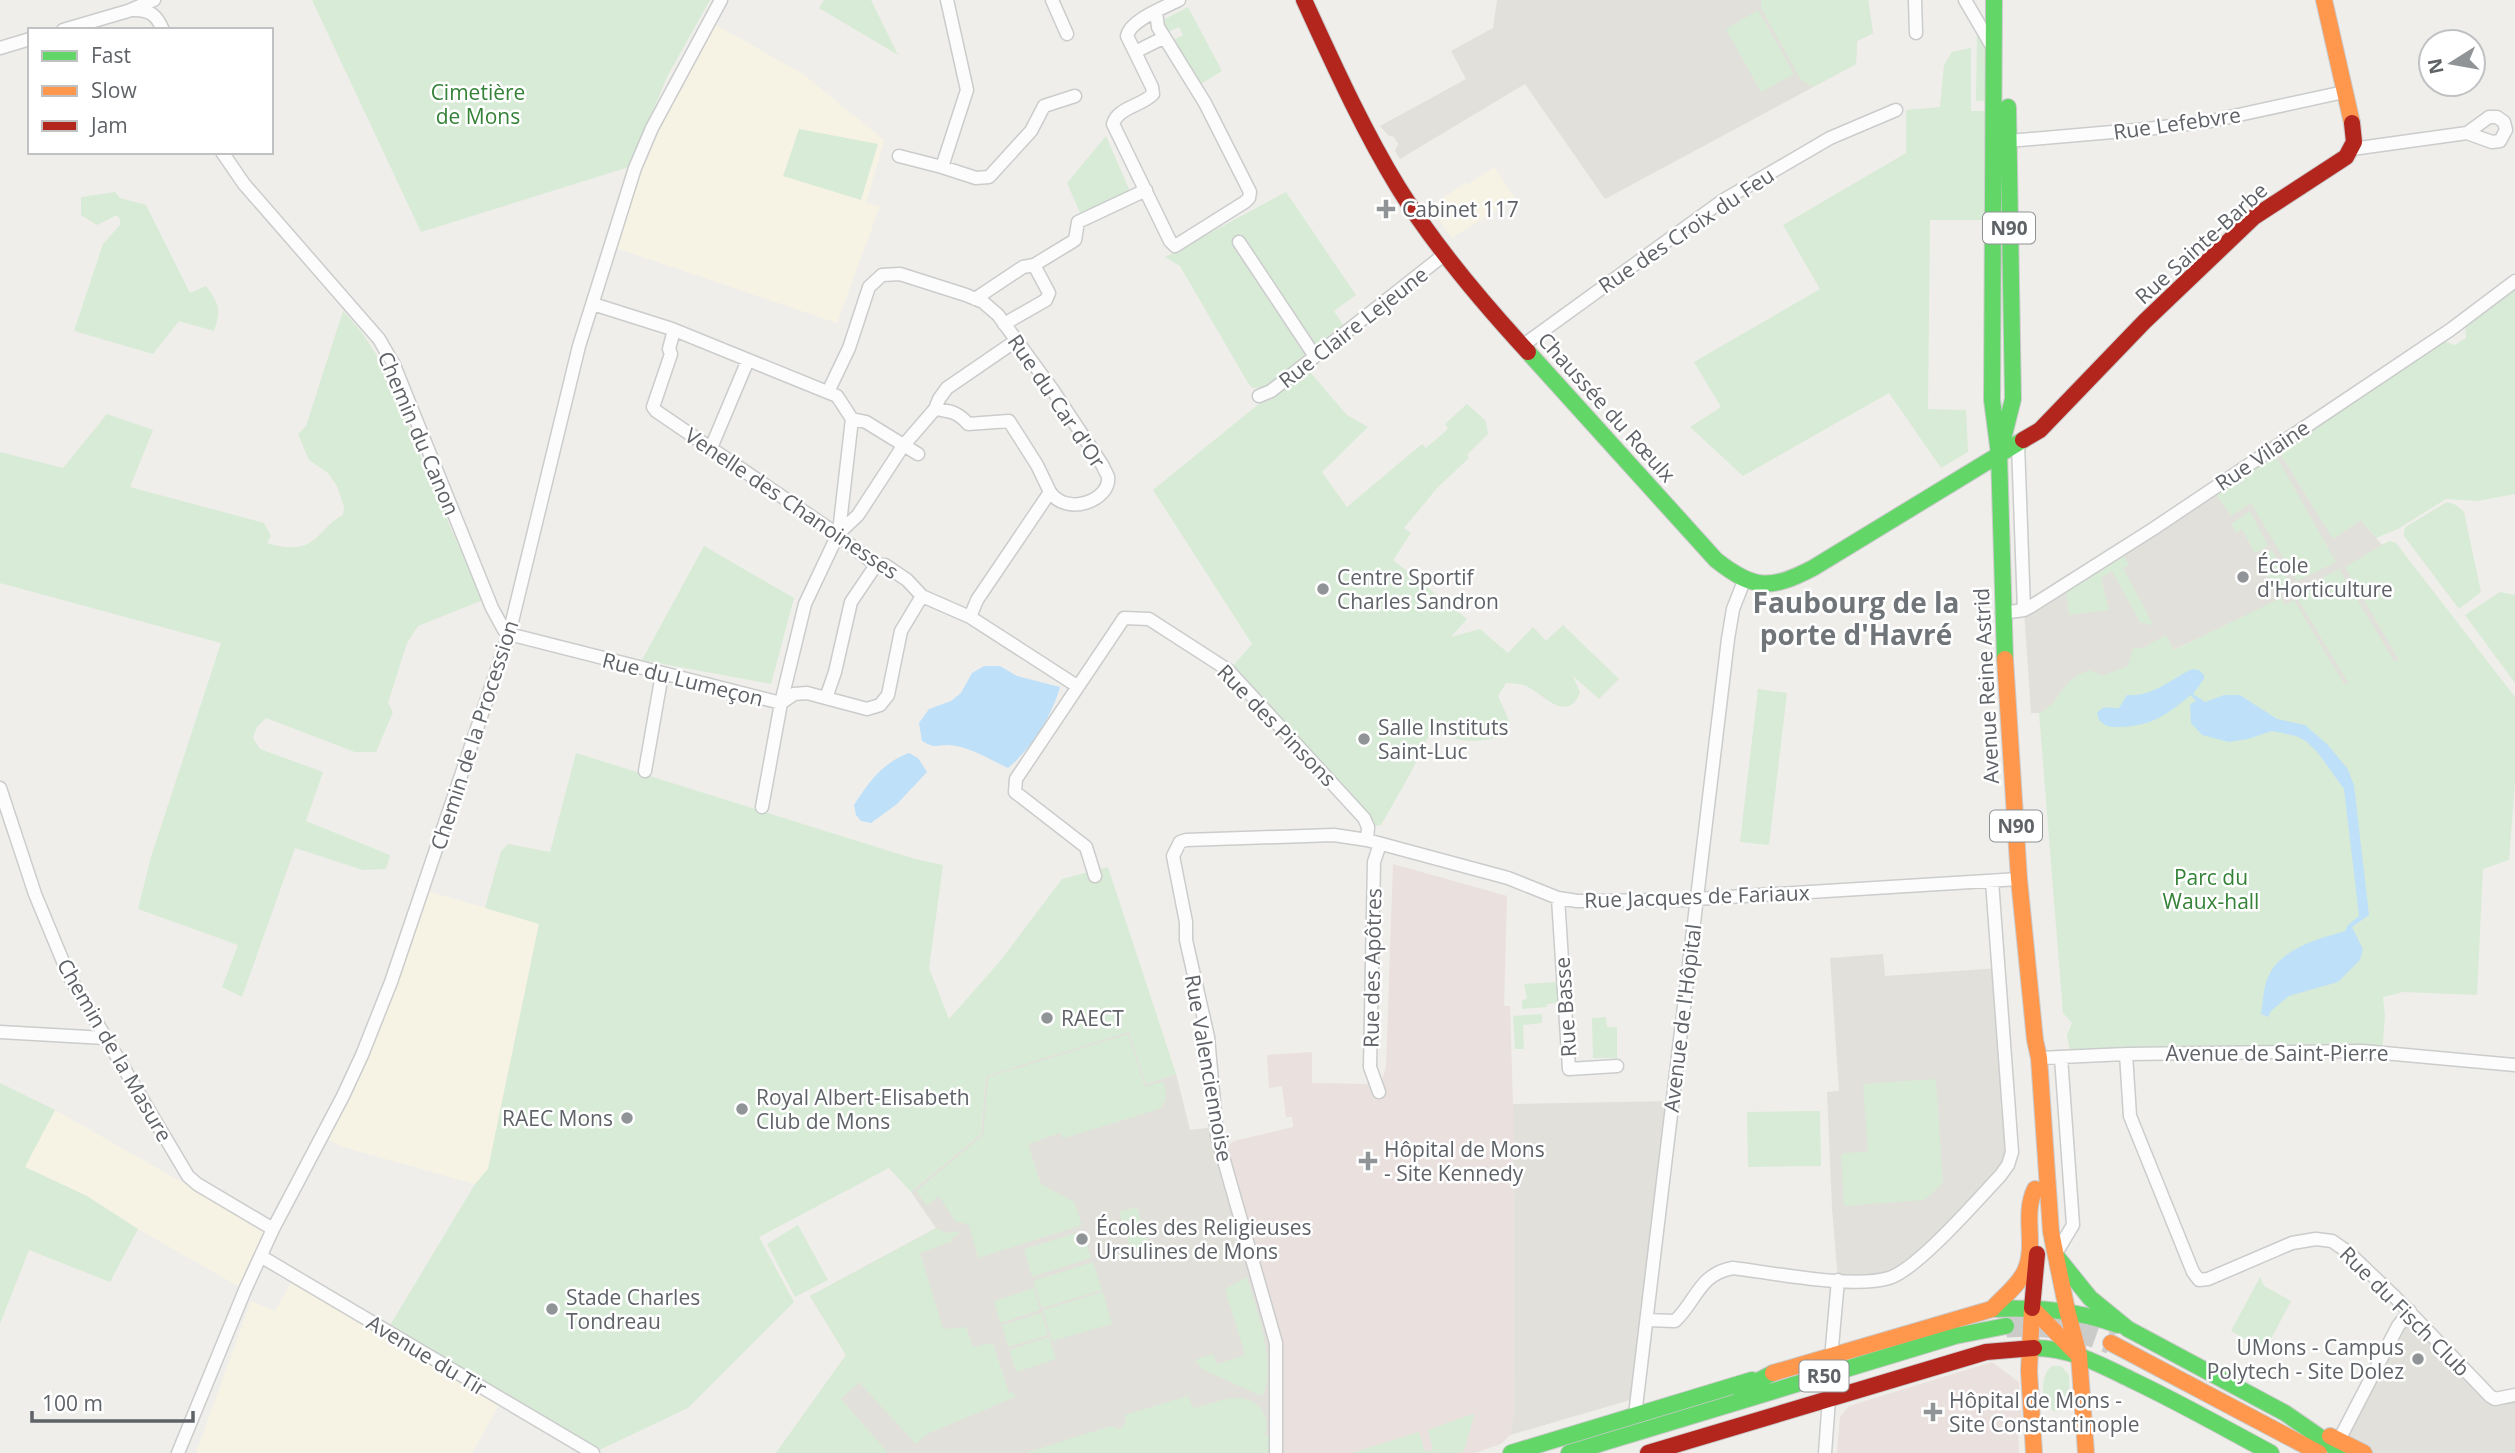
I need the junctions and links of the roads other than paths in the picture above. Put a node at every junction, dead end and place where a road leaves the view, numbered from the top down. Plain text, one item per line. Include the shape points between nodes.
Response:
1 (721, 0) edge
2 (947, 0) edge
3 (1052, 0) edge
4 (1179, 0) edge
5 (1304, 0) edge
6 (1915, 0) edge
7 (1965, 0) edge
8 (1994, 0) edge
9 (2006, 0) edge
10 (2324, 0) edge
11 (151, 2) edge
12 (128, 11) junction
13 (1156, 12) junction
14 (70, 28) edge
15 (162, 28) edge
16 (1916, 33) dead end
17 (1067, 34) dead end
18 (1163, 37) junction
19 (28, 40) edge
20 (0, 48) edge
21 (1994, 48) junction
22 (1135, 52) junction
23 (2344, 92) junction
24 (1075, 96) dead end
25 (1896, 110) dead end
26 (2467, 133) dead end
27 (2008, 141) junction
28 (2352, 149) junction
29 (223, 154) edge
30 (899, 156) dead end
31 (942, 167) junction
32 (1146, 190) junction
33 (1239, 242) dead end
34 (1445, 254) junction
35 (1034, 265) junction
36 (2515, 281) edge
37 (975, 299) junction
38 (593, 304) junction
39 (1004, 324) junction
40 (674, 330) junction
41 (1017, 340) junction
42 (1522, 346) junction
43 (1314, 355) junction
44 (748, 360) junction
45 (828, 392) junction
46 (1259, 396) dead end
47 (935, 409) junction
48 (852, 419) junction
49 (2018, 444) junction
50 (903, 446) junction
51 (712, 448) junction
52 (918, 454) dead end
53 (1999, 454) junction
54 (1050, 492) junction
55 (837, 535) junction
56 (876, 565) junction
57 (1744, 581) junction
58 (922, 596) junction
59 (2024, 610) junction
60 (2002, 612) junction
61 (970, 617) junction
62 (509, 634) junction
63 (662, 674) junction
64 (1077, 687) junction
65 (826, 698) junction
66 (781, 703) junction
67 (645, 771) dead end
68 (0, 788) edge
69 (762, 807) dead end
70 (1373, 842) junction
71 (1176, 846) joint
72 (1095, 876) dead end
73 (2019, 879) junction
74 (1992, 881) junction
75 (1558, 898) junction
76 (1696, 898) junction
77 (0, 1031) edge
78 (105, 1038) junction
79 (2035, 1040) junction
80 (2126, 1054) junction
81 (2061, 1057) junction
82 (2039, 1058) junction
83 (2515, 1065) edge
84 (1617, 1066) dead end
85 (1379, 1092) dead end
86 (2035, 1189) junction
87 (273, 1229) junction
88 (2055, 1255) junction
89 (261, 1257) junction
90 (1838, 1280) junction
91 (2030, 1303) junction
92 (1992, 1309) junction
93 (2067, 1310) junction
94 (2410, 1311) junction
95 (1647, 1320) junction
96 (2006, 1326) tunnel mouth
97 (2128, 1329) junction
98 (2111, 1343) tunnel mouth
99 (2024, 1348) junction
100 (1834, 1354) junction
101 (2086, 1358) junction
102 (1773, 1373) junction
103 (2515, 1395) edge
104 (1829, 1399) junction
105 (1635, 1415) junction
106 (1644, 1431) junction
107 (2341, 1446) edge
108 (178, 1453) edge
109 (593, 1453) edge
110 (1276, 1453) edge
111 (1511, 1453) edge
112 (1569, 1453) edge
113 (1648, 1453) edge
114 (1825, 1453) edge
115 (2034, 1453) edge
116 (2085, 1453) edge
117 (2271, 1453) edge
118 (2319, 1453) edge
119 (2364, 1453) edge

1 - 38 street, Chemin de la Procession via 639,158
2 - 31 street via 967,90
3 - 17 street
4 - 13 street
5 - 34 main road, Chaussée du Rœulx via 1378,153
6 - 16 street
7 - 21 street
8 - 21 main road, N90
9 - 27 main road, N90
10 - 23 main road
11 - 12 street
12 - 14 street
12 - 15 street via 154,14
13 - 18 street
13 - 22 street via 1128,30
18 - 22 street
18 - 32 street via 1187,72 1250,192 1249,198 1175,246
19 - 20 street
21 - 53 main road, N90 via 1992,400
22 - 32 street via 1153,94 1119,114 1113,124
23 - 27 street, Rue Lefebvre via 2211,121
23 - 28 main road via 2354,131
24 - 31 street via 1044,106 1031,131 989,177 976,178
25 - 42 street, Rue des Croix du Feu via 1830,138 1722,201
26 - 28 street
27 - 53 main road, N90 via 2012,399
28 - 49 main road, Rue Sainte-Barbe via 2254,217 2040,430
29 - 62 street, Chemin du Canon via 244,184 379,339 394,365 492,608
30 - 31 street
32 - 35 street via 1078,222 1075,240
33 - 43 street
34 - 42 main road, Chaussée du Rœulx
34 - 43 street, Rue Claire Lejeune
35 - 37 street via 1023,267
35 - 39 street, Rue du Car d'Or via 1049,293 1046,300
36 - 59 street, Rue Vilaine via 2450,330
37 - 39 street, Rue du Car d'Or
37 - 45 street, Rue du Car d'Or via 900,274 876,279
38 - 40 street
38 - 62 street, Chemin de la Procession
39 - 41 street, Rue du Car d'Or
40 - 44 street
40 - 51 street, Venelle des Chanoinesses via 653,407
41 - 47 street via 947,388
41 - 54 street, Rue du Car d'Or via 1108,478 1105,488 1078,505 1071,506
42 - 57 main road, Chaussée du Rœulx via 1717,559
43 - 46 street, Rue Claire Lejeune
44 - 45 street
44 - 51 street
45 - 48 street
47 - 50 street
47 - 54 street via 952,411 968,424 1009,421
48 - 50 street via 866,422
48 - 55 street, Rue du Lumeçon
49 - 53 main road, Rue Sainte-Barbe
49 - 59 street, Avenue Reine Astrid
50 - 52 street
50 - 55 street via 858,515
51 - 55 street, Venelle des Chanoinesses
53 - 57 main road via 1794,579 1768,586
53 - 60 main road, Avenue Reine Astrid / N90
54 - 61 street
55 - 56 street, Venelle des Chanoinesses
55 - 66 street, Rue du Lumeçon via 805,604
56 - 58 street, Venelle des Chanoinesses via 885,565
56 - 65 street via 851,602
57 - 76 street, Avenue de l'Hôpital via 1728,639
58 - 61 street, Venelle des Chanoinesses
58 - 65 street via 901,631 888,695 880,705 867,709
59 - 60 street, Rue Vilaine
60 - 73 main road, Avenue Reine Astrid / N90
61 - 64 street, Venelle des Chanoinesses
62 - 63 street, Rue du Lumeçon
62 - 87 street, Chemin de la Procession via 421,897 362,1055
63 - 66 street, Rue du Lumeçon
63 - 67 street
64 - 70 street, Rue des Pinsons via 1124,618 1149,619 1228,670 1364,818
64 - 72 street via 1016,779 1015,792 1086,847
65 - 66 street via 794,694
66 - 69 street
68 - 78 street, Chemin de la Masure via 35,894 69,976
70 - 71 street, Rue Jacques de Fariaux via 1334,835 1186,840
70 - 75 street, Rue Jacques de Fariaux via 1507,878
70 - 85 street, Rue des Apôtres via 1370,1067
71 - 110 street, Rue Valenciennoise via 1173,856 1186,940 1210,1052 1217,1136 1276,1343
73 - 74 street, Rue Jacques de Fariaux
73 - 79 main road, Avenue Reine Astrid / N90
74 - 76 street, Rue Jacques de Fariaux
74 - 90 street via 2012,1152 2008,1165 1908,1268 1891,1278 1863,1283
75 - 76 street, Rue Jacques de Fariaux via 1611,902
75 - 84 street, Rue Basse via 1569,1069
76 - 95 street, Avenue de l'Hôpital
77 - 78 street
78 - 87 street, Chemin de la Masure via 188,1176
79 - 82 main road, Avenue Reine Astrid / N90
79 - 86 main road, Avenue Reine Astrid / N90 via 2026,1048
80 - 81 street, Avenue de Saint-Pierre
80 - 83 street, Avenue de Saint-Pierre via 2362,1051
80 - 94 street, Rue du Fisch Club via 2130,1116 2199,1280 2292,1243 2325,1239 2338,1243
81 - 82 street, Avenue de Saint-Pierre
81 - 88 street via 2073,1225
82 - 88 main road, Avenue Reine Astrid / N90
86 - 91 main road, Avenue Reine Astrid / N90 via 2038,1238
86 - 92 main road via 2028,1200 2025,1270
87 - 89 street, Chemin de la Procession
88 - 93 main road, Avenue Reine Astrid
88 - 97 main road via 2090,1297
89 - 108 street, Chemin de la Procession
89 - 109 street, Avenue du Tir
90 - 95 street via 1720,1270 1709,1277 1675,1321
90 - 100 street
91 - 92 main road
91 - 93 main road
91 - 99 main road
91 - 101 main road
92 - 100 main road
93 - 97 main road
93 - 101 main road, Avenue Reine Astrid
94 - 103 street, Rue du Fisch Club via 2490,1396
94 - 107 street via 2398,1326
95 - 105 street, Avenue de l'Hôpital
96 - 106 main road, R50 via 1955,1336
97 - 107 main road
98 - 118 main road
99 - 101 main road via 2061,1350
99 - 104 main road via 1986,1352
99 - 115 main road
100 - 102 main road
101 - 116 main road, Avenue Reine Astrid via 2080,1374
101 - 117 main road
102 - 105 main road
102 - 106 main road
104 - 113 main road
104 - 114 street
105 - 111 main road
106 - 112 main road, R50
107 - 119 main road

